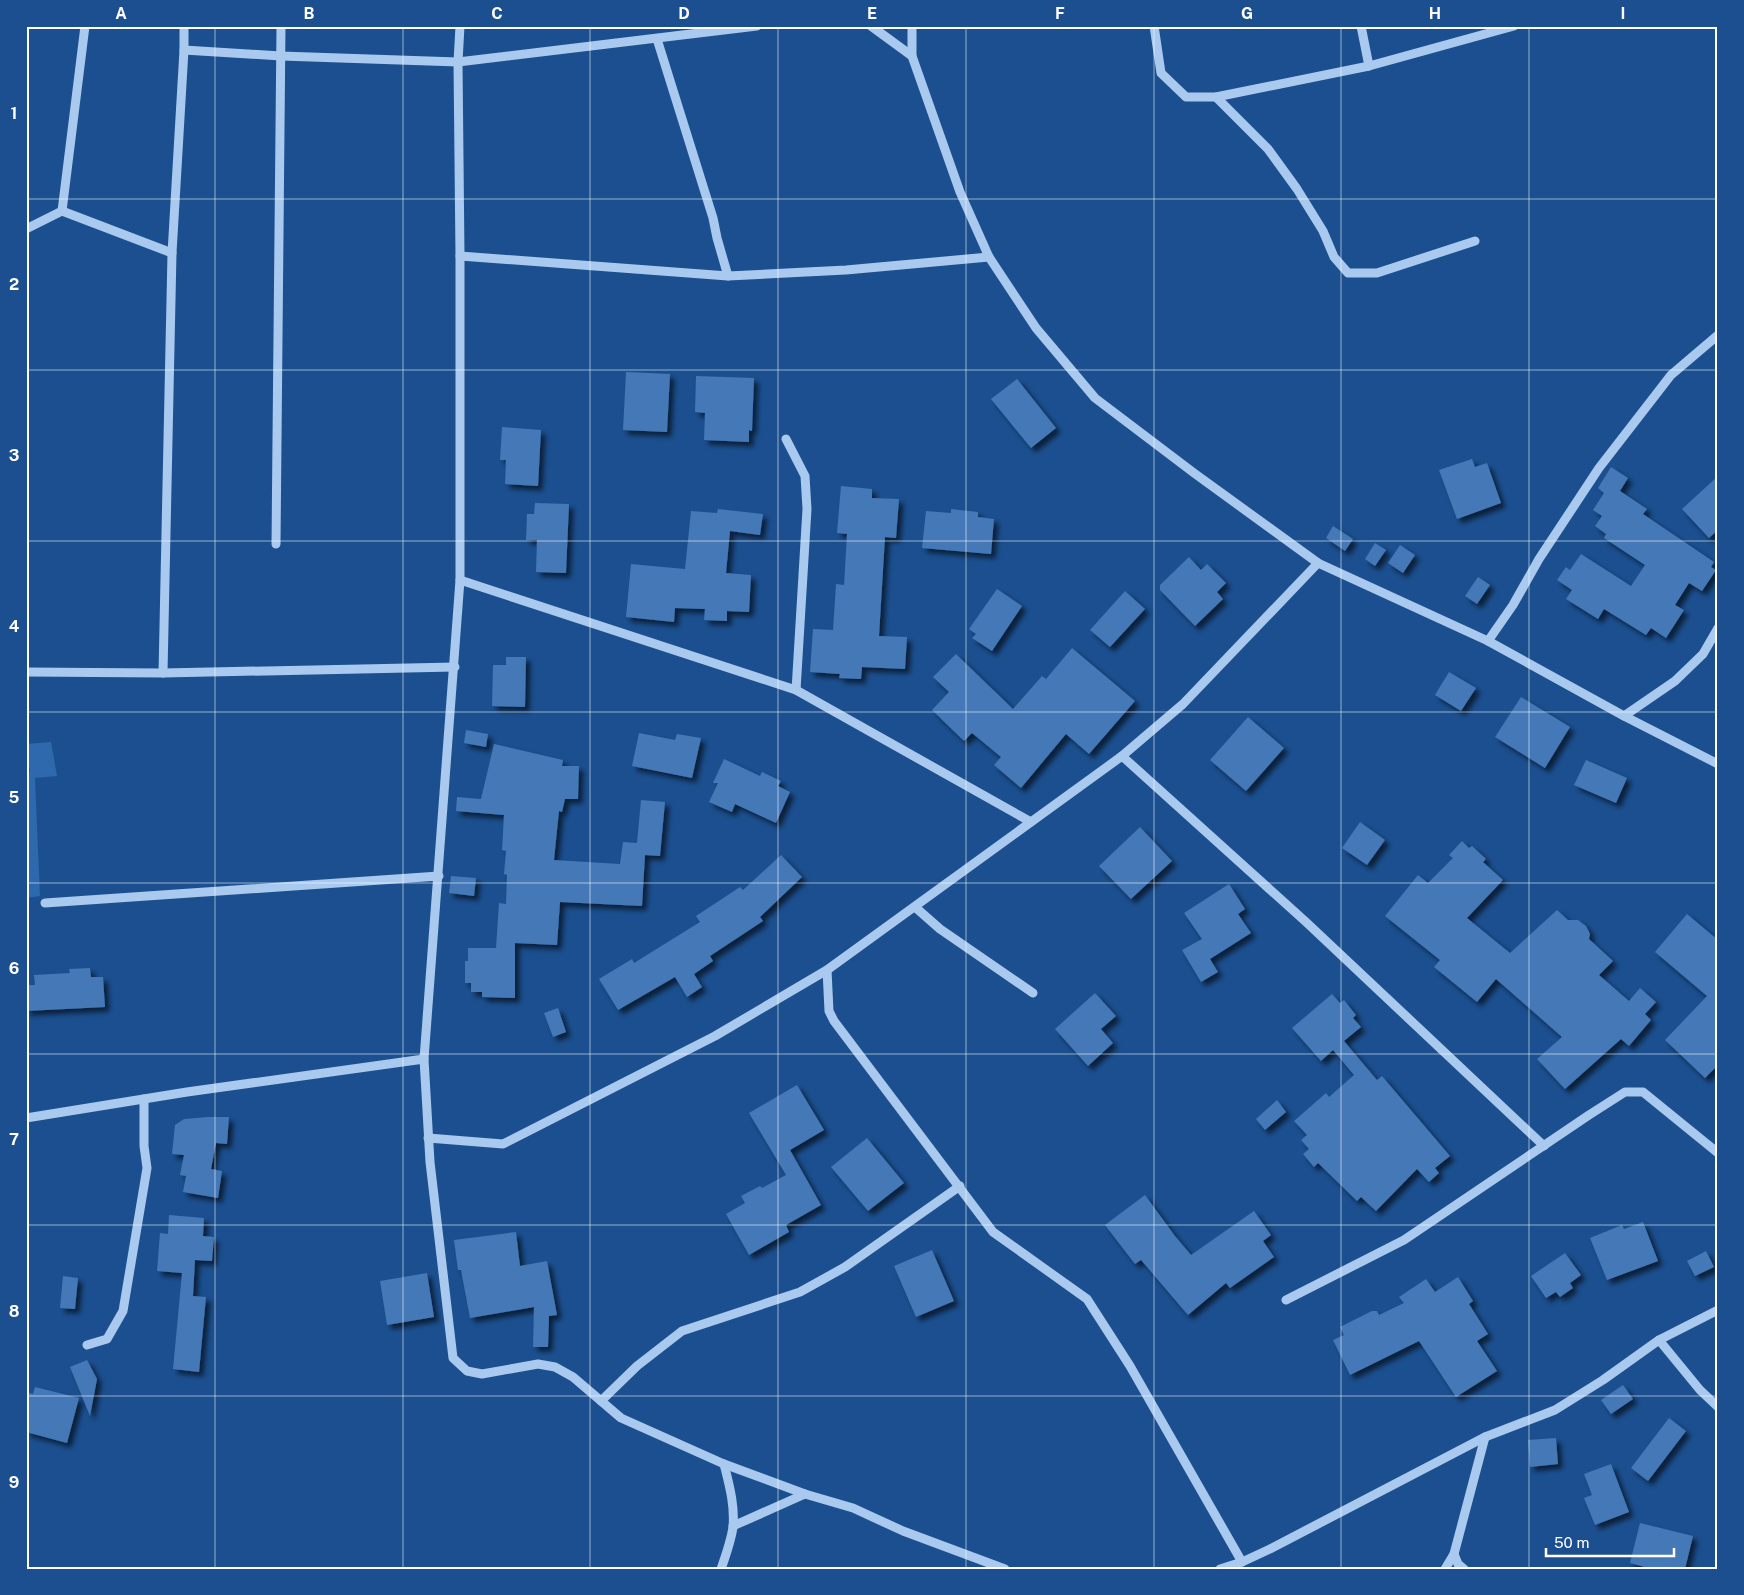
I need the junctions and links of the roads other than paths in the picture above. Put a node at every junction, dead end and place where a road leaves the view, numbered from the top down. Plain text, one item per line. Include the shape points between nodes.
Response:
1 (85, 26) edge
2 (184, 26) edge
3 (281, 26) edge
4 (460, 26) edge
5 (757, 26) edge
6 (872, 26) edge
7 (912, 26) edge
8 (1154, 26) edge
9 (1361, 26) edge
10 (1514, 26) edge
11 (657, 39) junction
12 (184, 50) junction
13 (281, 56) junction
14 (912, 56) junction
15 (458, 62) junction
16 (1369, 66) junction
17 (1216, 96) junction
18 (62, 211) junction
19 (26, 229) edge
20 (1475, 241) dead end
21 (172, 253) junction
22 (460, 256) junction
23 (990, 257) junction
24 (728, 276) junction
25 (1718, 336) edge
26 (786, 439) dead end
27 (276, 544) dead end
28 (1318, 563) junction
29 (460, 580) junction
30 (1718, 628) edge
31 (1488, 641) junction
32 (455, 667) junction
33 (26, 672) edge
34 (163, 673) junction
35 (796, 690) junction
36 (1624, 716) junction
37 (1122, 756) junction
38 (1718, 764) edge
39 (1031, 822) junction
40 (439, 876) junction
41 (45, 904) dead end
42 (915, 907) junction
43 (827, 970) junction
44 (1033, 993) dead end
45 (424, 1059) junction
46 (144, 1098) junction
47 (26, 1118) edge
48 (428, 1138) junction
49 (1544, 1146) junction
50 (1718, 1153) edge
51 (960, 1186) junction
52 (1286, 1300) dead end
53 (1718, 1310) edge
54 (1659, 1340) junction
55 (87, 1345) dead end
56 (601, 1401) junction
57 (1718, 1407) edge
58 (1485, 1437) junction
59 (724, 1464) junction
60 (804, 1494) junction
61 (733, 1526) junction
62 (1454, 1554) junction
63 (1242, 1562) junction
64 (721, 1569) edge
65 (1006, 1569) edge
66 (1220, 1569) edge
67 (1444, 1569) edge
68 (1464, 1569) edge

1 - 18 street
2 - 12 street
3 - 13 street
4 - 15 street
5 - 11 street
6 - 14 street
7 - 14 street
8 - 17 street via 1161,73 1186,97
9 - 16 street
10 - 16 street
11 - 15 street
11 - 24 street
12 - 13 street
12 - 21 street
13 - 15 street
13 - 27 street
14 - 23 street via 960,192
15 - 22 street
16 - 17 street
17 - 20 street via 1268,149 1323,231 1334,257 1348,273 1377,273
18 - 19 street
18 - 21 street
21 - 34 street
22 - 24 street
22 - 29 street
23 - 24 street via 846,270
23 - 28 street via 1036,328 1095,398
25 - 31 street via 1671,375 1600,468
26 - 35 street via 805,476 807,508
28 - 31 street
28 - 37 street via 1183,704
29 - 32 street
29 - 35 street
30 - 36 street via 1703,654 1675,681
31 - 36 street
32 - 34 street
32 - 40 street
33 - 34 street
35 - 39 street
36 - 38 street
37 - 39 street
37 - 49 street via 1306,922
39 - 42 street
40 - 41 street
40 - 45 street
42 - 43 street
42 - 44 street
43 - 48 street via 715,1036 503,1144
43 - 51 street via 829,1011 834,1021
45 - 46 street
45 - 48 street
46 - 47 street
46 - 55 street via 146,1168 123,1311 107,1338
48 - 56 street via 453,1358 466,1371 482,1374 538,1364 555,1367 573,1377
49 - 50 street via 1626,1092 1643,1092
49 - 52 street via 1404,1240
51 - 56 street via 845,1267 800,1292 682,1331 637,1366
51 - 63 street via 993,1232 1087,1299 1130,1366
53 - 54 street
54 - 57 street
54 - 58 street via 1555,1410
56 - 59 street via 621,1418
58 - 62 street
58 - 63 street
59 - 60 street
59 - 61 street via 732,1495
60 - 61 street
60 - 65 street via 853,1508 903,1531
61 - 64 street
62 - 67 street
62 - 68 street
63 - 66 street

